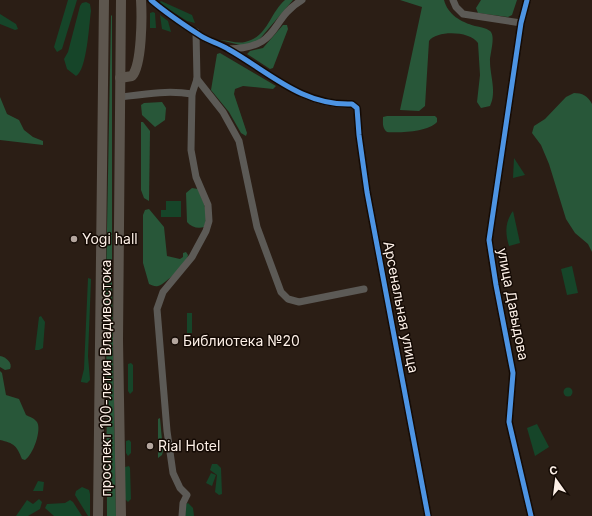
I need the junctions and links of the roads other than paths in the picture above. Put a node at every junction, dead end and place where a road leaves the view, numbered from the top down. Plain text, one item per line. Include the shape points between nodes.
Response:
1 (104, 0) edge
2 (121, 0) edge
3 (141, 0) edge
4 (151, 0) edge
5 (302, 0) edge
6 (453, 0) edge
7 (527, 0) edge
8 (521, 23) junction
9 (196, 32) junction
10 (228, 49) junction
11 (120, 78) junction
12 (198, 79) junction
13 (192, 94) junction
14 (121, 97) junction
15 (364, 290) dead end
16 (98, 516) edge
17 (121, 516) edge
18 (182, 516) edge
19 (428, 516) edge
20 (531, 516) edge

1 - 16 highway, проспект 100-летия Владивостока
2 - 11 highway, проспект 100-летия Владивостока
3 - 11 highway via 136,70 132,76
4 - 9 street
5 - 10 street via 262,42 244,48
6 - 8 street via 459,12 464,14
7 - 8 street, улица Давыдова
8 - 20 street, улица Давыдова via 489,240 513,373 509,422
9 - 10 street
9 - 12 street
10 - 19 street, Арсенальная улица via 295,91 342,104 352,104 357,108 367,192
11 - 14 highway, проспект 100-летия Владивостока
12 - 13 street
12 - 15 street via 223,112 239,141 257,227 281,292 288,299 299,302
13 - 14 street via 162,92
13 - 18 street via 192,158 196,177 208,205 209,221 192,257 163,292 157,309 162,384 172,460 176,480 187,495 183,503
14 - 17 highway, проспект 100-летия Владивостока via 118,347

